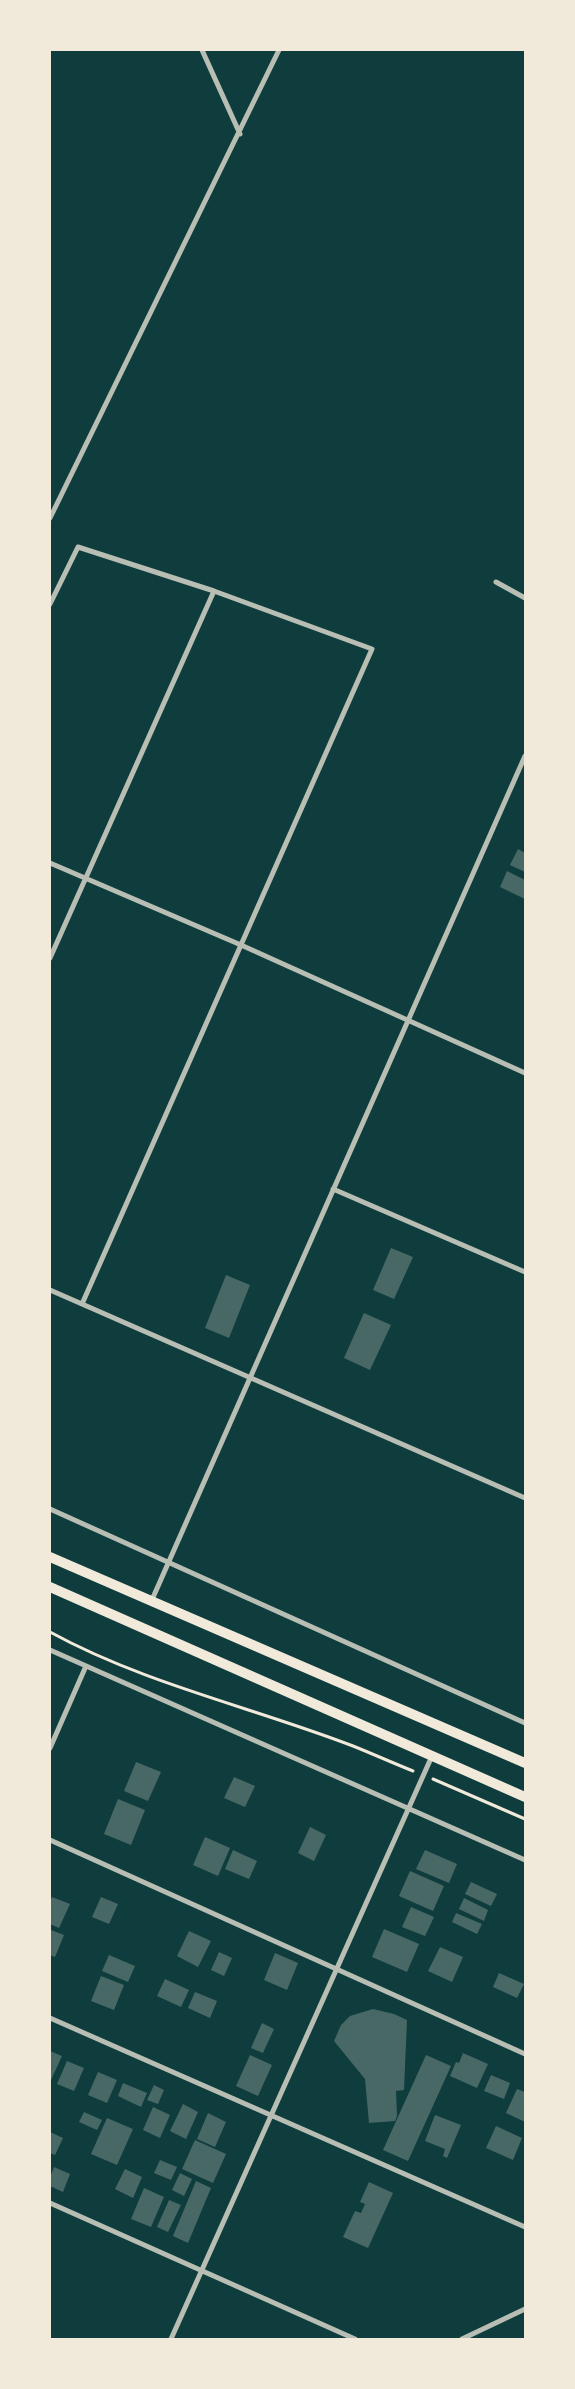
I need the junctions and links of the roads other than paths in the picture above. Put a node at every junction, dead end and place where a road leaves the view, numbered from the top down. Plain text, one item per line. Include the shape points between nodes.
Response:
1 (202, 50) edge
2 (279, 50) edge
3 (240, 134) junction
4 (50, 518) edge
5 (496, 582) dead end
6 (214, 591) junction
7 (525, 598) edge
8 (50, 604) edge
9 (525, 756) edge
10 (50, 863) edge
11 (86, 879) junction
12 (241, 945) junction
13 (50, 958) edge
14 (407, 1020) junction
15 (525, 1073) edge
16 (333, 1189) junction
17 (525, 1272) edge
18 (50, 1290) edge
19 (82, 1304) junction
20 (250, 1377) junction
21 (525, 1498) edge
22 (50, 1509) edge
23 (50, 1557) edge
24 (168, 1563) junction
25 (50, 1587) edge
26 (151, 1602) junction
27 (50, 1650) edge
28 (86, 1666) junction
29 (525, 1723) edge
30 (50, 1748) edge
31 (433, 1756) junction
32 (525, 1763) edge
33 (525, 1797) edge
34 (409, 1809) junction
35 (50, 1840) edge
36 (525, 1860) edge
37 (337, 1969) junction
38 (50, 2018) edge
39 (525, 2054) edge
40 (271, 2115) junction
41 (50, 2202) edge
42 (525, 2227) edge
43 (202, 2270) junction
44 (525, 2309) edge
45 (170, 2339) edge
46 (355, 2339) edge
47 (462, 2339) edge

1 - 3 street
2 - 3 street
3 - 4 street
5 - 7 street
6 - 8 street via 78,547
6 - 11 street
6 - 12 street via 372,649
9 - 14 street
10 - 11 street
11 - 12 street
11 - 13 street
12 - 14 street
12 - 19 street
14 - 15 street
14 - 16 street
16 - 17 street
16 - 20 street
18 - 19 street
19 - 20 street
20 - 21 street
20 - 24 street
22 - 24 street
23 - 26 main road
24 - 26 street
24 - 29 street
25 - 31 main road
26 - 32 main road
27 - 28 street
28 - 30 street
28 - 34 street
31 - 33 main road
31 - 34 street
34 - 36 street
34 - 37 street
35 - 37 street
37 - 39 street
37 - 40 street
38 - 40 street
40 - 42 street
40 - 43 street
41 - 43 street
43 - 45 street
43 - 46 street
44 - 47 street

